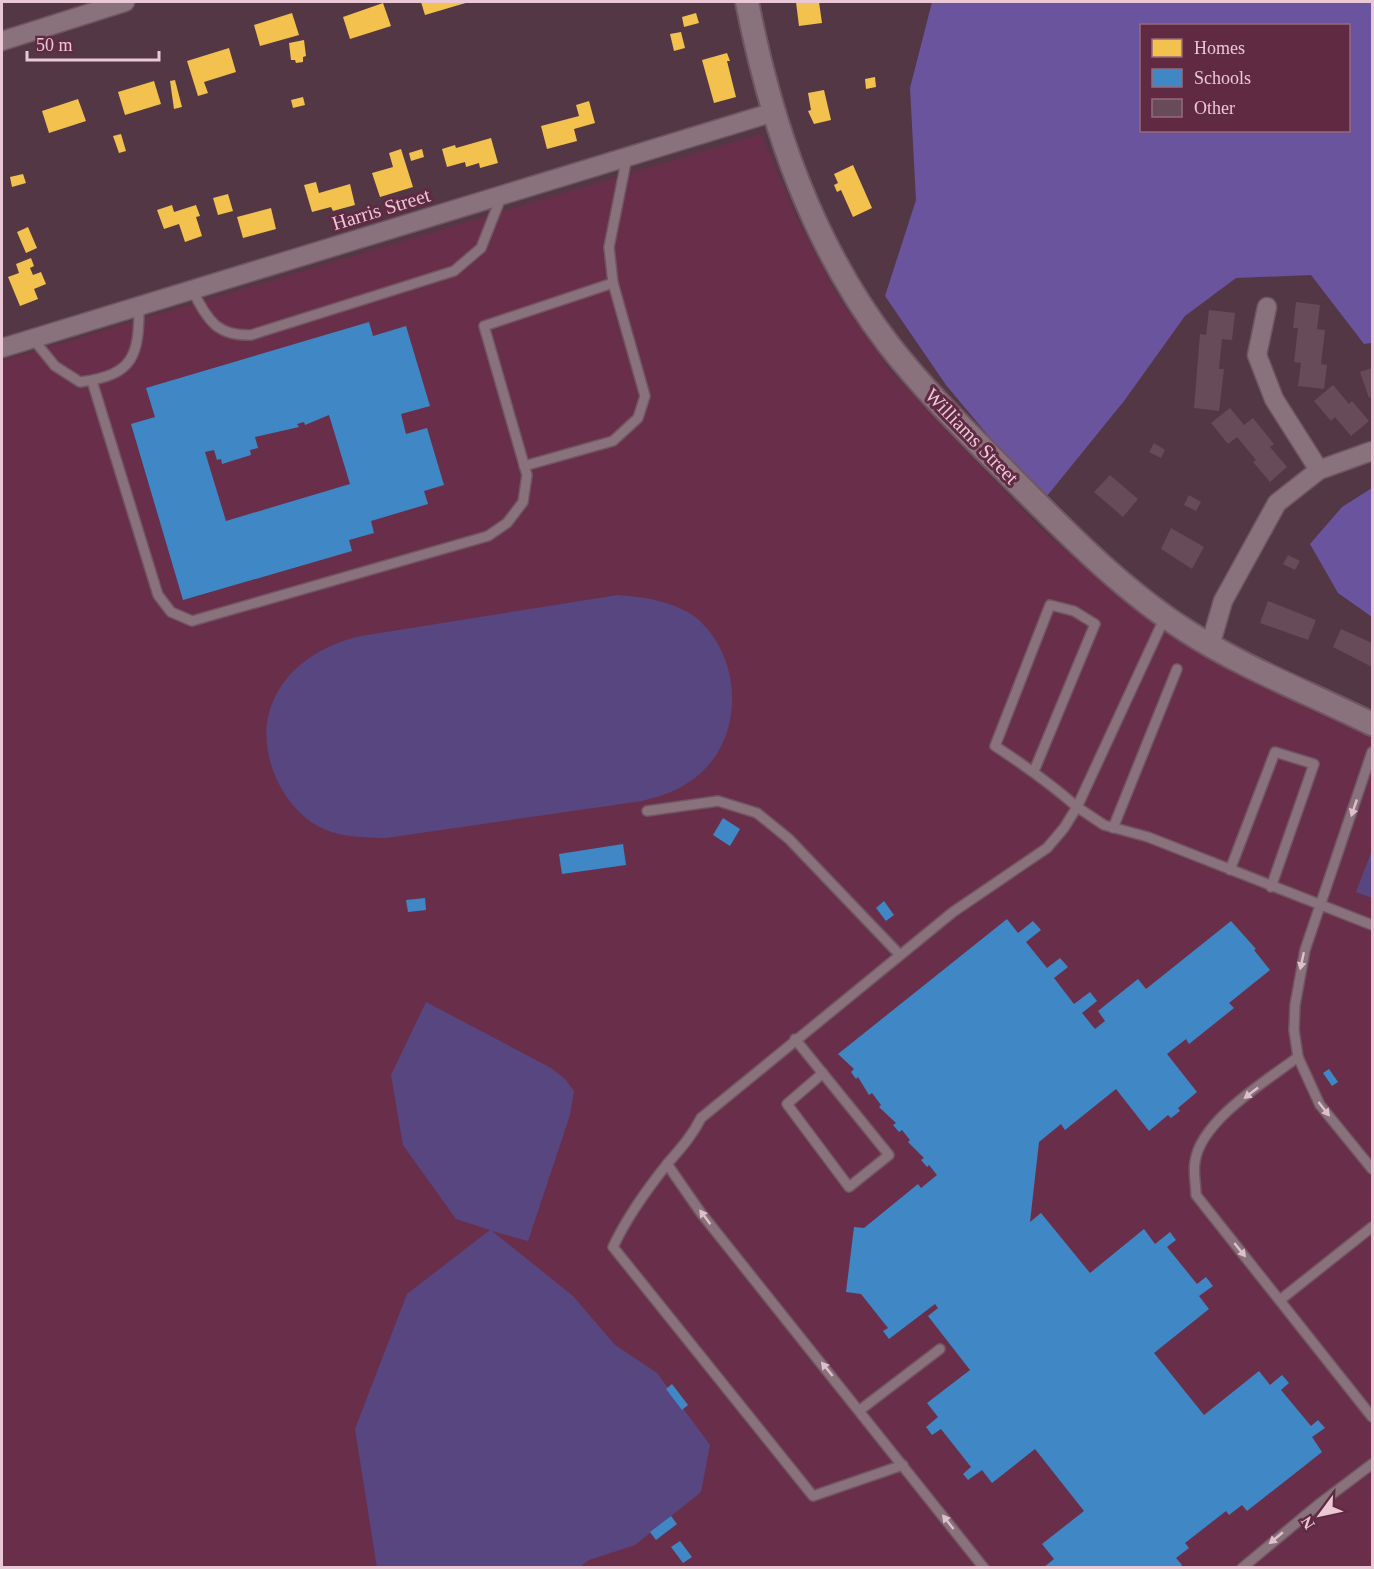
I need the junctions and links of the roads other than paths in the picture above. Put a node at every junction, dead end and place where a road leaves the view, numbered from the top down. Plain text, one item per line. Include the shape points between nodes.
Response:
1 (125, 2) edge
2 (747, 2) edge
3 (2, 41) edge
4 (774, 112) junction
5 (627, 157) junction
6 (502, 195) junction
7 (613, 283) junction
8 (192, 290) junction
9 (139, 306) junction
10 (1268, 307) dead end
11 (33, 339) junction
12 (2, 348) edge
13 (92, 381) junction
14 (1372, 450) edge
15 (524, 466) junction
16 (1319, 470) junction
17 (1165, 617) junction
18 (1210, 646) junction
19 (1177, 669) dead end
20 (1372, 724) edge
21 (1372, 752) edge
22 (1034, 771) junction
23 (1077, 807) junction
24 (646, 811) dead end
25 (1113, 828) junction
26 (1230, 870) junction
27 (1271, 887) junction
28 (1321, 905) junction
29 (1372, 925) edge
30 (900, 955) junction
31 (795, 1039) junction
32 (1298, 1057) junction
33 (823, 1073) junction
34 (667, 1164) junction
35 (1372, 1169) edge
36 (1372, 1227) edge
37 (1280, 1300) junction
38 (940, 1348) dead end
39 (860, 1410) junction
40 (1372, 1417) edge
41 (1372, 1464) edge
42 (903, 1465) junction
43 (984, 1568) edge
44 (1242, 1568) edge

1 - 3 street
2 - 4 street, Williams Street
4 - 5 street, Harris Street
4 - 17 street, Williams Street via 819,231 889,345 1065,531 1110,574
5 - 6 street, Harris Street
5 - 7 lane via 609,247
6 - 8 street, Harris Street
6 - 8 lane via 481,248 454,272 251,335 233,335 210,322
7 - 15 lane via 645,396 638,418 613,441
7 - 15 lane via 484,326
8 - 9 street, Harris Street
9 - 11 street, Harris Street
9 - 13 lane via 139,337 132,360 106,379
10 - 16 street via 1257,355 1274,399
11 - 12 street, Harris Street
11 - 13 lane via 55,366 80,382
13 - 15 lane via 158,595 171,612 192,621 488,536 507,523 523,502 527,475
14 - 16 street
16 - 18 street via 1277,503 1223,601
17 - 18 street, Williams Street
17 - 23 lane
18 - 20 street, Williams Street
19 - 25 lane
21 -> 28 lane
22 - 22 lane via 996,746 1050,605 1074,611 1095,624
22 - 23 lane
23 - 25 lane
23 - 30 lane via 1047,848 953,912
24 - 30 lane via 718,801 757,813 789,838
25 - 26 lane via 1148,837
26 - 27 lane
26 - 27 lane via 1275,752 1314,764
27 - 28 lane
28 - 29 lane
28 -> 32 lane via 1299,976 1294,1030
30 - 31 lane
31 - 33 lane
31 - 34 lane via 701,1118 690,1139
32 -> 35 lane via 1320,1105
32 -> 37 lane via 1208,1130 1195,1161 1196,1195
33 - 33 lane via 890,1155 849,1187 787,1104
39 -> 34 lane via 701,1213
34 - 42 lane via 623,1226 613,1247 813,1496
36 - 37 lane
37 - 40 lane
38 - 39 lane
39 - 42 lane
41 -> 44 lane
43 -> 42 lane

